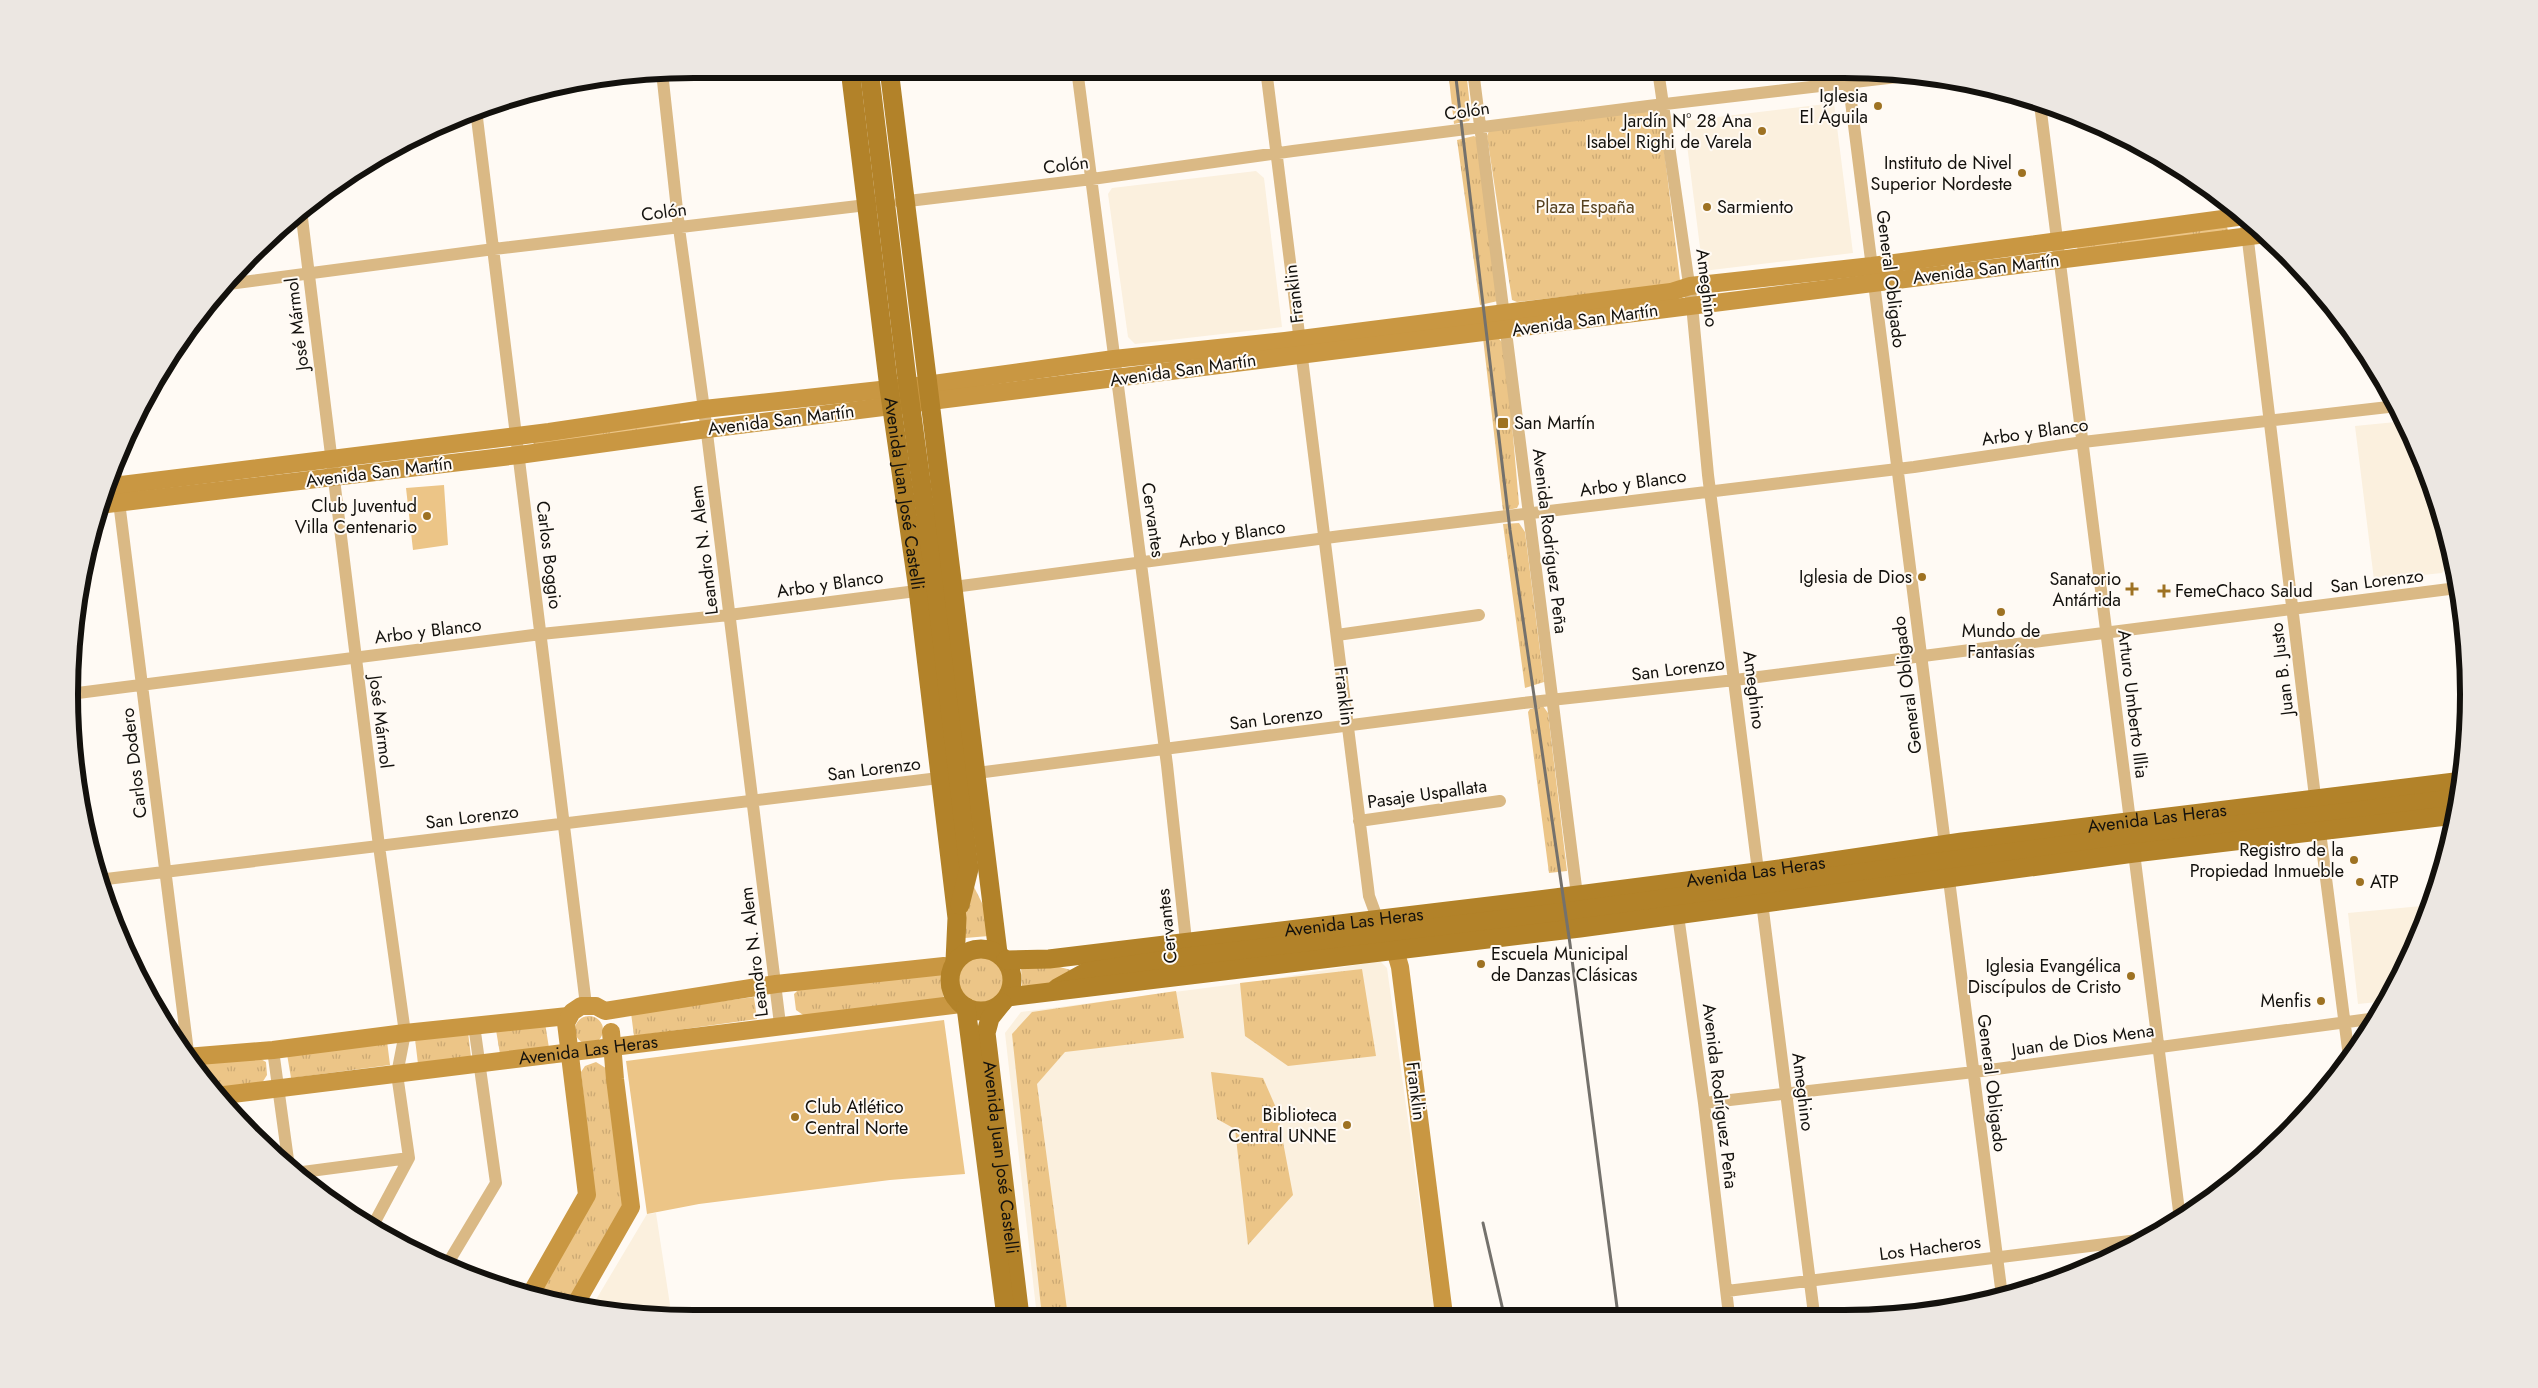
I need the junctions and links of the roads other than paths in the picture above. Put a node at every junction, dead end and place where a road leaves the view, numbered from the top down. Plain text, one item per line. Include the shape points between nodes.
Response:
1 (851, 78) edge
2 (870, 78) edge
3 (890, 78) edge
4 (1078, 78) edge
5 (1267, 78) edge
6 (1474, 78) edge
7 (1659, 78) edge
8 (1836, 78) edge
9 (1849, 78) edge
10 (663, 79) edge
11 (1662, 104) junction
12 (2041, 110) edge
13 (477, 117) edge
14 (1481, 127) junction
15 (1278, 153) junction
16 (1092, 179) junction
17 (905, 201) junction
18 (886, 203) junction
19 (868, 204) junction
20 (2234, 217) edge
21 (301, 219) edge
22 (2247, 227) edge
23 (679, 228) junction
24 (2256, 235) edge
25 (2248, 236) junction
26 (2058, 242) junction
27 (494, 249) junction
28 (2060, 260) junction
29 (1873, 274) junction
30 (310, 275) junction
31 (234, 284) edge
32 (1690, 286) junction
33 (1692, 305) junction
34 (1566, 314) junction
35 (1505, 322) junction
36 (1301, 347) junction
37 (1114, 359) junction
38 (1117, 379) junction
39 (912, 393) junction
40 (892, 407) junction
41 (2389, 407) edge
42 (704, 409) junction
43 (2268, 421) junction
44 (707, 429) junction
45 (516, 436) junction
46 (2083, 442) junction
47 (519, 456) junction
48 (330, 460) junction
49 (1898, 468) junction
50 (333, 478) junction
51 (1710, 490) junction
52 (114, 492) edge
53 (1529, 515) junction
54 (1325, 539) junction
55 (1142, 563) junction
56 (936, 589) junction
57 (2451, 589) edge
58 (2292, 609) junction
59 (729, 615) junction
60 (1479, 615) dead end
61 (2107, 633) junction
62 (541, 634) junction
63 (1336, 635) junction
64 (1920, 655) junction
65 (355, 657) junction
66 (1735, 680) junction
67 (143, 684) junction
68 (78, 693) edge
69 (1552, 700) junction
70 (1348, 726) junction
71 (1164, 749) junction
72 (958, 776) junction
73 (2454, 783) edge
74 (2451, 799) edge
75 (753, 800) junction
76 (1500, 801) dead end
77 (2449, 815) edge
78 (2317, 816) junction
79 (1359, 821) junction
80 (565, 823) junction
81 (2133, 837) junction
82 (379, 846) junction
83 (1947, 861) junction
84 (969, 868) junction
85 (165, 872) junction
86 (106, 879) edge
87 (1760, 887) junction
88 (1675, 898) junction
89 (1578, 911) junction
90 (992, 916) junction
91 (957, 918) junction
92 (1380, 925) junction
93 (1395, 950) junction
94 (1002, 957) junction
95 (1188, 958) junction
96 (1048, 959) junction
97 (953, 964) junction
98 (1086, 972) junction
99 (776, 984) junction
100 (1050, 992) junction
101 (1005, 1000) junction
102 (963, 1005) junction
103 (577, 1010) junction
104 (605, 1011) junction
105 (2368, 1019) edge
106 (2345, 1021) junction
107 (780, 1024) junction
108 (474, 1026) junction
109 (405, 1033) junction
110 (186, 1044) edge
111 (591, 1044) junction
112 (2159, 1048) junction
113 (2348, 1049) edge
114 (273, 1050) junction
115 (196, 1057) edge
116 (479, 1064) junction
117 (1974, 1072) junction
118 (396, 1074) junction
119 (278, 1089) junction
120 (1785, 1094) junction
121 (226, 1095) edge
122 (1704, 1103) junction
123 (288, 1158) edge
124 (409, 1158) junction
125 (305, 1172) edge
126 (2179, 1212) edge
127 (375, 1221) edge
128 (2127, 1241) edge
129 (1997, 1258) junction
130 (450, 1260) edge
131 (1810, 1281) junction
132 (533, 1289) edge
133 (2001, 1290) edge
134 (1726, 1291) junction
135 (577, 1299) edge
136 (1005, 1310) edge
137 (1019, 1310) edge
138 (1443, 1310) edge
139 (1729, 1310) edge
140 (1814, 1310) edge

1 - 19 main road, Avenida Juan José Castelli
2 - 18 main road, Avenida Juan José Castelli
3 - 17 main road, Avenida Juan José Castelli
4 - 16 street, Cervantes
5 - 15 street, Franklin
6 - 14 street, Avenida Rodríguez Peña
7 - 11 street, Ameghino
8 - 11 street, Colón
9 - 29 street, General Obligado
10 - 23 street, Leandro N. Alem
11 - 14 street, Colón
11 - 32 street, Ameghino
12 - 26 street, Arturo Umberto Illia
13 - 27 street, Carlos Boggio
14 - 15 street, Colón
14 - 35 street, Avenida Rodríguez Peña
15 - 16 street, Colón
15 - 36 street, Franklin
16 - 17 street, Colón
16 - 37 street, Cervantes
17 - 18 street, Colón
17 - 39 main road, Avenida Juan José Castelli
18 - 19 street, Colón
18 - 39 main road, Avenida Juan José Castelli
19 - 23 street, Colón
19 - 39 main road, Avenida Juan José Castelli
20 - 26 main road, Avenida San Martín
21 - 30 street, José Mármol
22 - 25 street, Juan B. Justo
23 - 27 street, Colón
23 - 42 street, Leandro N. Alem
24 - 25 main road, Avenida San Martín
25 - 28 main road, Avenida San Martín
25 - 43 street, Juan B. Justo
26 - 28 street, Arturo Umberto Illia
26 - 29 main road, Avenida San Martín
27 - 30 street, Colón
27 - 45 street, Carlos Boggio
28 - 29 main road, Avenida San Martín
28 - 46 street, Arturo Umberto Illia
29 - 32 main road, Avenida San Martín
29 - 33 main road, Avenida San Martín
29 - 49 street, General Obligado
30 - 31 street, Colón
30 - 48 street, José Mármol
32 - 33 street, Ameghino
32 - 34 main road, Avenida San Martín
33 - 34 main road, Avenida San Martín
33 - 51 street, Ameghino
34 - 35 main road, Avenida San Martín
35 - 36 main road, Avenida San Martín
35 - 53 street, Avenida Rodríguez Peña
36 - 37 main road, Avenida San Martín
36 - 38 main road, Avenida San Martín
36 - 54 street, Franklin
37 - 38 street, Cervantes
37 - 39 main road, Avenida San Martín
38 - 39 main road, Avenida San Martín
38 - 55 street, Cervantes
39 - 40 main road, Avenida Juan José Castelli
39 - 42 main road, Avenida San Martín
39 - 56 main road, Avenida Juan José Castelli
40 - 44 main road, Avenida San Martín
40 - 56 main road, Avenida Juan José Castelli
41 - 43 street, Arbo y Blanco
42 - 44 street, Leandro N. Alem
42 - 45 main road, Avenida San Martín
43 - 46 street, Arbo y Blanco
43 - 58 street, Juan B. Justo
44 - 47 main road, Avenida San Martín
44 - 59 street, Leandro N. Alem
45 - 47 street, Carlos Boggio
45 - 48 main road, Avenida San Martín
46 - 49 street, Arbo y Blanco
46 - 61 street, Arturo Umberto Illia
47 - 50 main road, Avenida San Martín
47 - 62 street, Carlos Boggio
48 - 50 street, José Mármol
48 - 52 main road, Avenida San Martín
49 - 51 street, Arbo y Blanco
49 - 64 street, General Obligado
50 - 52 main road, Avenida San Martín
50 - 65 street, José Mármol
51 - 53 street, Arbo y Blanco
51 - 66 street, Ameghino
52 - 67 street, Carlos Dodero
53 - 54 street, Arbo y Blanco
53 - 69 street, Avenida Rodríguez Peña
54 - 55 street, Arbo y Blanco
54 - 63 street, Franklin
55 - 56 street, Arbo y Blanco
55 - 71 street, Cervantes
56 - 59 street, Arbo y Blanco
56 - 72 main road, Avenida Juan José Castelli
57 - 58 street, San Lorenzo
58 - 61 street, San Lorenzo
58 - 78 street, Juan B. Justo
59 - 62 street, Arbo y Blanco
59 - 75 street, Leandro N. Alem
60 - 63 street
61 - 64 street, San Lorenzo
61 - 81 street, Arturo Umberto Illia
62 - 65 street, Arbo y Blanco
62 - 80 street, Carlos Boggio
63 - 70 street, Franklin
64 - 66 street, San Lorenzo
64 - 83 street, General Obligado
65 - 67 street, Arbo y Blanco
65 - 82 street, José Mármol
66 - 69 street, San Lorenzo
66 - 87 street, Ameghino
67 - 68 street, Arbo y Blanco
67 - 85 street, Carlos Dodero
69 - 70 street, San Lorenzo
69 - 89 street, Avenida Rodríguez Peña
70 - 71 street, San Lorenzo
70 - 79 street, Franklin
71 - 72 street, San Lorenzo
71 - 95 street, Cervantes
72 - 75 street, San Lorenzo
72 - 84 main road, Avenida Juan José Castelli
72 - 90 main road, Avenida Juan José Castelli
72 - 91 main road, Avenida Juan José Castelli
73 - 78 main road, Avenida Las Heras
74 - 78 main road, Avenida Las Heras
75 - 80 street, San Lorenzo
75 - 99 street, Leandro N. Alem
76 - 79 street, Pasaje Uspallata
77 - 78 main road, Avenida Las Heras
78 - 81 main road, Avenida Las Heras
78 - 106 street, Juan B. Justo
79 - 92 street, Franklin via 1369,896
80 - 82 street, San Lorenzo
80 - 103 street, Carlos Boggio
81 - 83 main road, Avenida Las Heras
81 - 112 street, Arturo Umberto Illia
82 - 85 street, San Lorenzo
82 - 109 street, José Mármol
83 - 87 main road, Avenida Las Heras
83 - 117 street, General Obligado
84 - 90 main road, Avenida Juan José Castelli
84 - 91 main road, Avenida Juan José Castelli
85 - 86 street, San Lorenzo
85 - 110 street, Carlos Dodero
87 - 88 main road, Avenida Las Heras
87 - 120 street, Ameghino
88 - 89 main road, Avenida Las Heras
88 - 122 street, Avenida Rodríguez Peña
89 - 92 main road, Avenida Las Heras
89 - 93 main road, Avenida Las Heras
90 - 94 main road, Avenida Juan José Castelli
91 - 97 main road, Avenida Juan José Castelli
92 - 93 street, Franklin
92 - 95 main road, Avenida Las Heras
93 - 95 main road, Avenida Las Heras
93 - 138 main road, Franklin via 1400,967
94 - 96 main road, Avenida Las Heras
94 - 97 main road via 987,949 975,948
94 - 101 main road via 1013,978
95 - 96 main road, Avenida Las Heras
95 - 98 main road, Avenida Las Heras
95 - 100 main road, Avenida Las Heras
96 - 98 main road, Avenida Las Heras
97 - 99 main road, Avenida Las Heras
97 - 102 main road via 950,983
98 - 100 main road, Avenida Las Heras
99 - 104 main road, Avenida Las Heras
99 - 107 street, Leandro N. Alem
100 - 101 main road, Avenida Las Heras
101 - 102 main road via 985,1011
101 - 137 main road, Avenida Juan José Castelli via 990,1018 986,1034
102 - 107 main road, Avenida Las Heras
102 - 136 main road, Avenida Juan José Castelli
103 - 104 main road, Avenida Las Heras via 596,1006
103 - 108 main road, Avenida Las Heras
103 - 111 main road via 566,1030
104 - 111 main road via 610,1019
105 - 106 street, Juan de Dios Mena
106 - 112 street, Juan de Dios Mena
106 - 113 street, Juan B. Justo
107 - 111 main road, Avenida Las Heras
108 - 109 main road, Avenida Las Heras
108 - 116 street
109 - 114 main road, Avenida Las Heras
109 - 118 street, José Mármol
111 - 116 main road, Avenida Las Heras
111 - 132 main road via 588,1195
111 - 135 main road via 631,1207
112 - 117 street, Juan de Dios Mena
112 - 126 street, Arturo Umberto Illia
114 - 115 main road, Avenida Las Heras
114 - 119 street
116 - 118 main road, Avenida Las Heras
116 - 130 street via 496,1183
117 - 120 street, Juan de Dios Mena
117 - 129 street, General Obligado
118 - 119 main road, Avenida Las Heras
118 - 124 street, José Mármol
119 - 121 main road, Avenida Las Heras
119 - 123 street
120 - 122 street, Juan de Dios Mena
120 - 131 street, Ameghino
122 - 134 street, Avenida Rodríguez Peña
124 - 125 street
124 - 127 street
128 - 129 street, Los Hacheros
129 - 131 street, Los Hacheros
129 - 133 street, General Obligado
131 - 134 street, Los Hacheros
131 - 140 street, Ameghino
134 - 139 street, Avenida Rodríguez Peña

